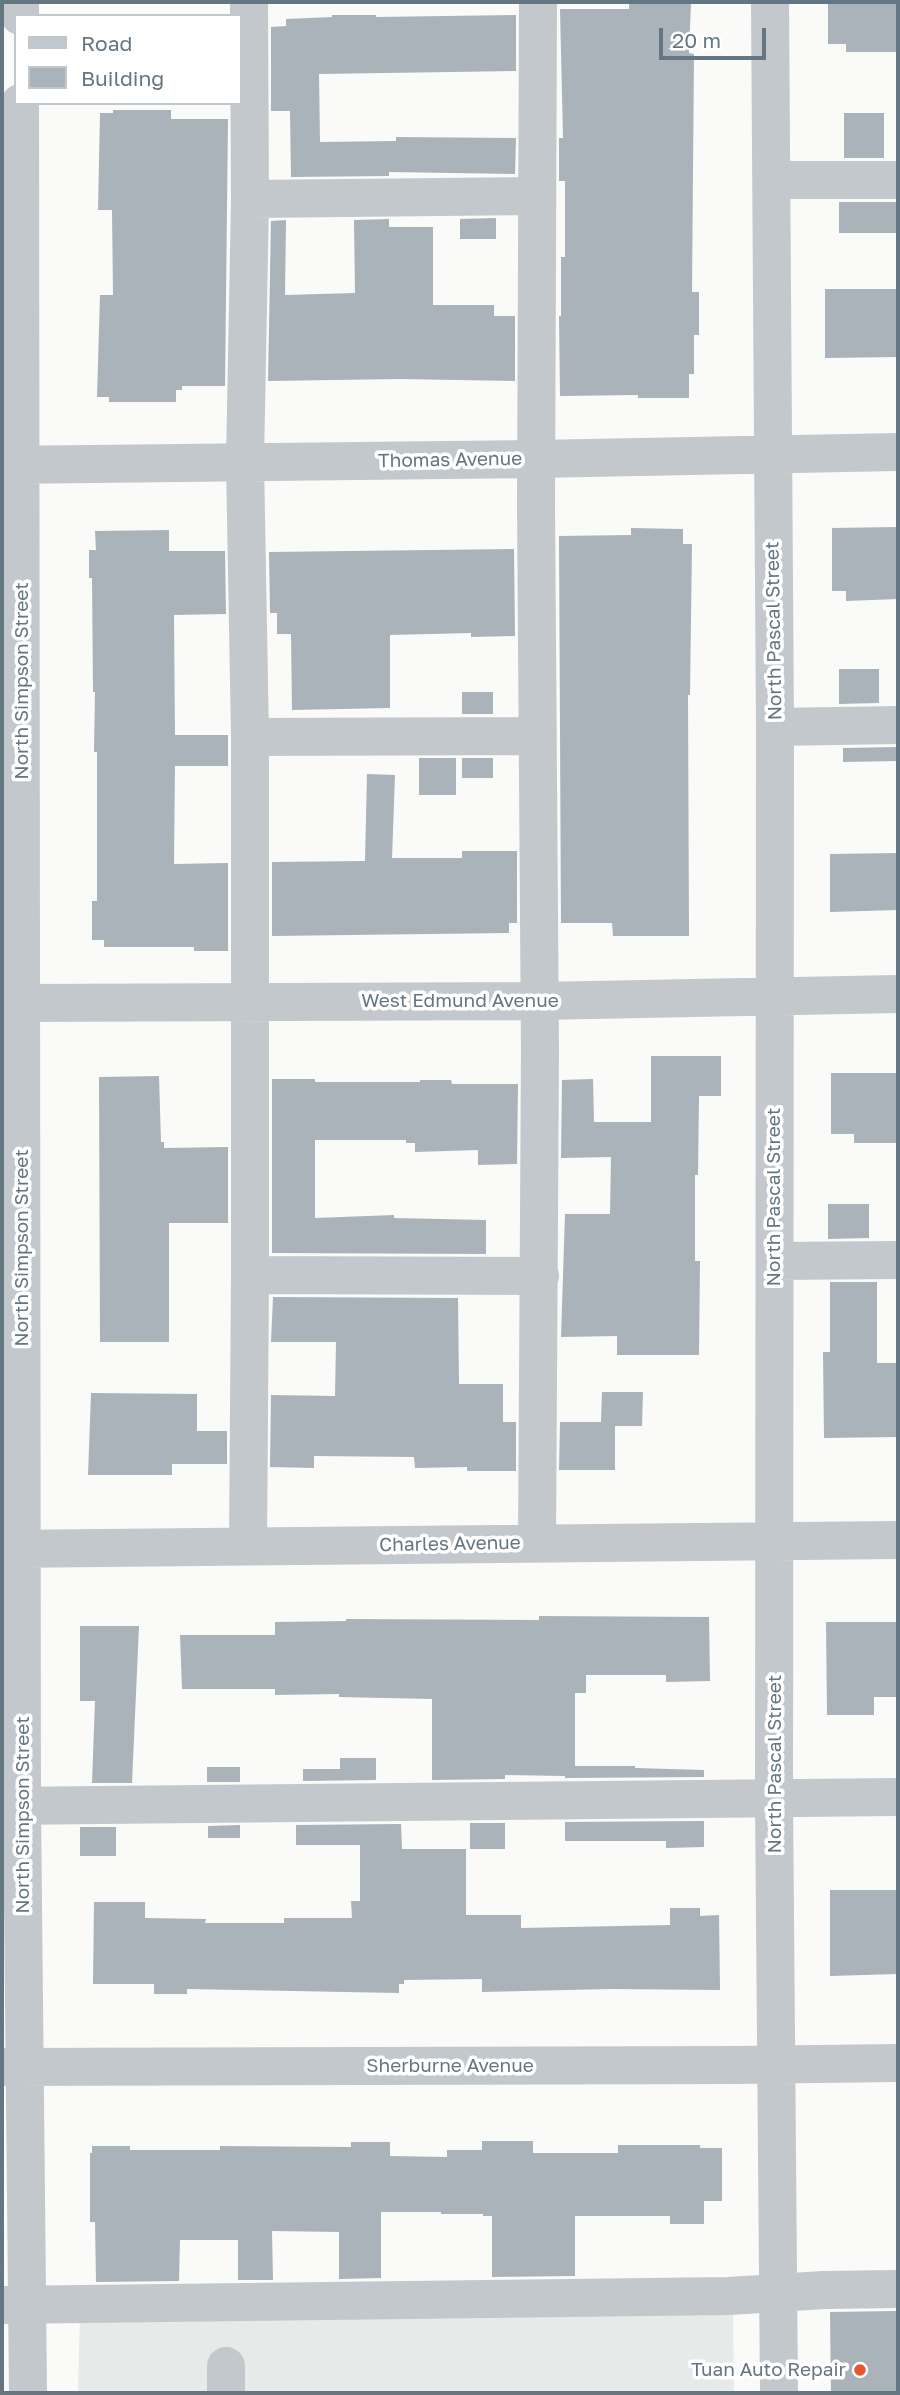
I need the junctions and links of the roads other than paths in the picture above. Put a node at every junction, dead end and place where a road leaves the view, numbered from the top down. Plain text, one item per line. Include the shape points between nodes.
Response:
1 (248, 2) edge
2 (538, 2) edge
3 (770, 2) edge
4 (20, 105) edge
5 (772, 180) junction
6 (898, 180) edge
7 (536, 196) junction
8 (250, 199) junction
9 (898, 452) edge
10 (772, 454) junction
11 (536, 459) junction
12 (245, 462) junction
13 (12, 465) edge
14 (898, 725) edge
15 (775, 727) junction
16 (537, 736) junction
17 (250, 737) junction
18 (898, 994) edge
19 (773, 996) junction
20 (250, 1001) junction
21 (540, 1001) junction
22 (22, 1003) junction
23 (898, 1260) edge
24 (775, 1261) junction
25 (250, 1275) junction
26 (12, 1276) edge
27 (540, 1276) junction
28 (898, 1540) edge
29 (775, 1541) junction
30 (537, 1544) junction
31 (247, 1546) junction
32 (12, 1548) edge
33 (898, 1797) edge
34 (774, 1798) junction
35 (12, 1806) edge
36 (898, 2063) edge
37 (775, 2065) junction
38 (14, 2067) edge
39 (898, 2289) edge
40 (778, 2293) junction
41 (15, 2305) edge
42 (28, 2393) edge
43 (779, 2393) edge

1 - 8 street
2 - 7 street
3 - 5 street, North Pascal Street
4 - 13 street, North Simpson Street
5 - 6 street
5 - 10 street, North Pascal Street
7 - 8 street
7 - 11 street
8 - 12 street
9 - 10 street, Thomas Avenue
10 - 11 street, Thomas Avenue
10 - 15 street, North Pascal Street
11 - 12 street, Thomas Avenue
11 - 16 street
12 - 13 street, Thomas Avenue
12 - 17 street
13 - 22 street, North Simpson Street
14 - 15 street
15 - 19 street, North Pascal Street
16 - 17 street
16 - 21 street
17 - 20 street
18 - 19 street, West Edmund Avenue
19 - 21 street, West Edmund Avenue
19 - 24 street, North Pascal Street
20 - 21 street, West Edmund Avenue
20 - 22 street, West Edmund Avenue
20 - 25 street
21 - 27 street
22 - 26 street, North Simpson Street
23 - 24 street
24 - 29 street, North Pascal Street
25 - 27 street
25 - 31 street
26 - 32 street, North Simpson Street
27 - 30 street
28 - 29 street, Charles Avenue
29 - 30 street, Charles Avenue
29 - 34 street, North Pascal Street
30 - 31 street, Charles Avenue
31 - 32 street, Charles Avenue
32 - 35 street, North Simpson Street
33 - 34 street
34 - 35 street
34 - 37 street, North Pascal Street
35 - 38 street, North Simpson Street
36 - 37 street, Sherburne Avenue
37 - 38 street, Sherburne Avenue
37 - 40 street, North Pascal Street
38 - 41 street, North Simpson Street
39 - 40 street
40 - 41 street
40 - 43 street, North Pascal Street
41 - 42 street, North Simpson Street

